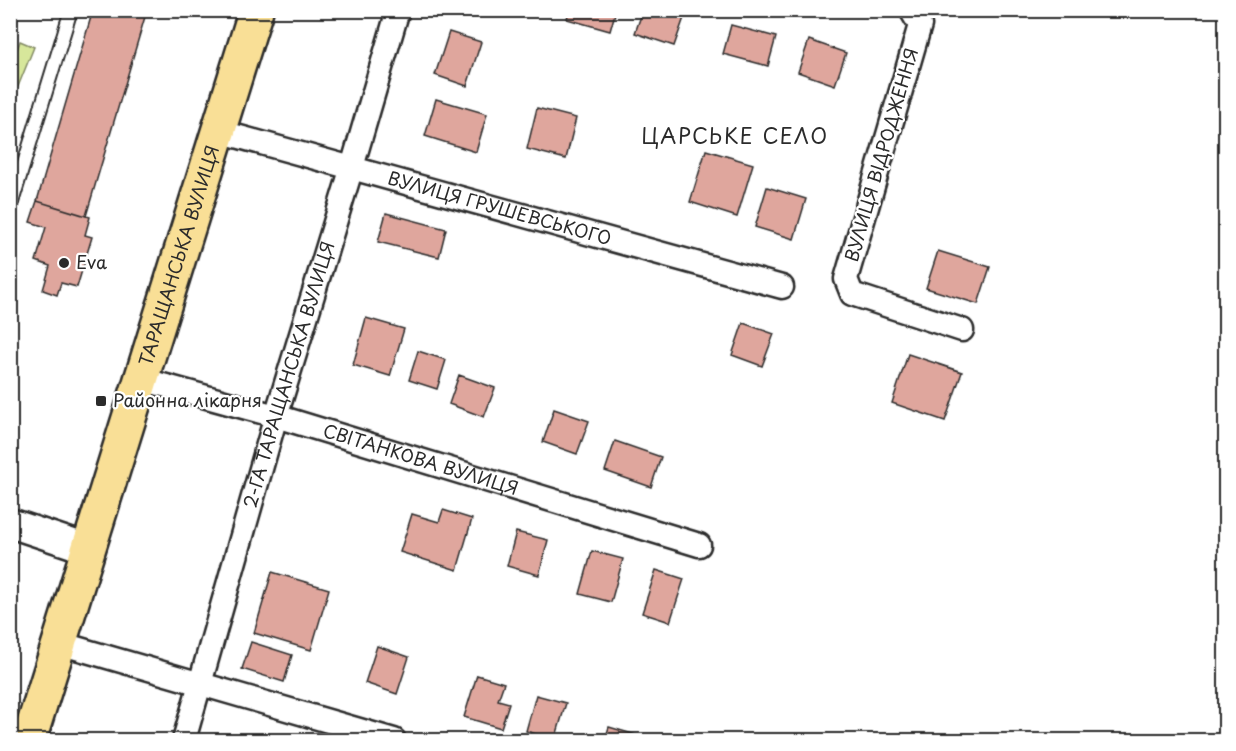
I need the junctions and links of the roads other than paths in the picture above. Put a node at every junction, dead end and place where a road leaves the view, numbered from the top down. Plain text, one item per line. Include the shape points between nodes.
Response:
1 (71, 10) edge
2 (256, 10) edge
3 (398, 10) edge
4 (911, 10) edge
5 (218, 131) junction
6 (352, 167) junction
7 (10, 209) edge
8 (782, 287) dead end
9 (962, 330) dead end
10 (141, 378) junction
11 (276, 416) junction
12 (10, 523) edge
13 (699, 545) dead end
14 (88, 549) junction
15 (59, 643) junction
16 (201, 683) junction
17 (29, 741) edge
18 (184, 741) edge
19 (394, 741) edge

1 - 7 lane
2 - 5 main road, ТАРАЩАНСЬКА ВУЛИЦЯ
3 - 6 street, 2-ГА ТАРАЩАНСЬКА ВУЛИЦЯ
4 - 9 street, ВУЛИЦЯ ВІДРОДЖЕННЯ via 920,26 846,279 852,294
5 - 6 street, ВУЛИЦЯ ГРУШЕВСЬКОГО
5 - 10 main road, ТАРАЩАНСЬКА ВУЛИЦЯ
6 - 8 street, ВУЛИЦЯ ГРУШЕВСЬКОГО
6 - 11 street, 2-ГА ТАРАЩАНСЬКА ВУЛИЦЯ
10 - 11 street, СВІТАНКОВА ВУЛИЦЯ
10 - 14 main road, ТАРАЩАНСЬКА ВУЛИЦЯ
11 - 13 street, СВІТАНКОВА ВУЛИЦЯ
11 - 16 street, 2-ГА ТАРАЩАНСЬКА ВУЛИЦЯ
12 - 14 street
14 - 15 main road, ТАРАЩАНСЬКА ВУЛИЦЯ
15 - 16 street
15 - 17 main road, ТАРАЩАНСЬКА ВУЛИЦЯ
16 - 18 street, 2-ГА ТАРАЩАНСЬКА ВУЛИЦЯ
16 - 19 street

